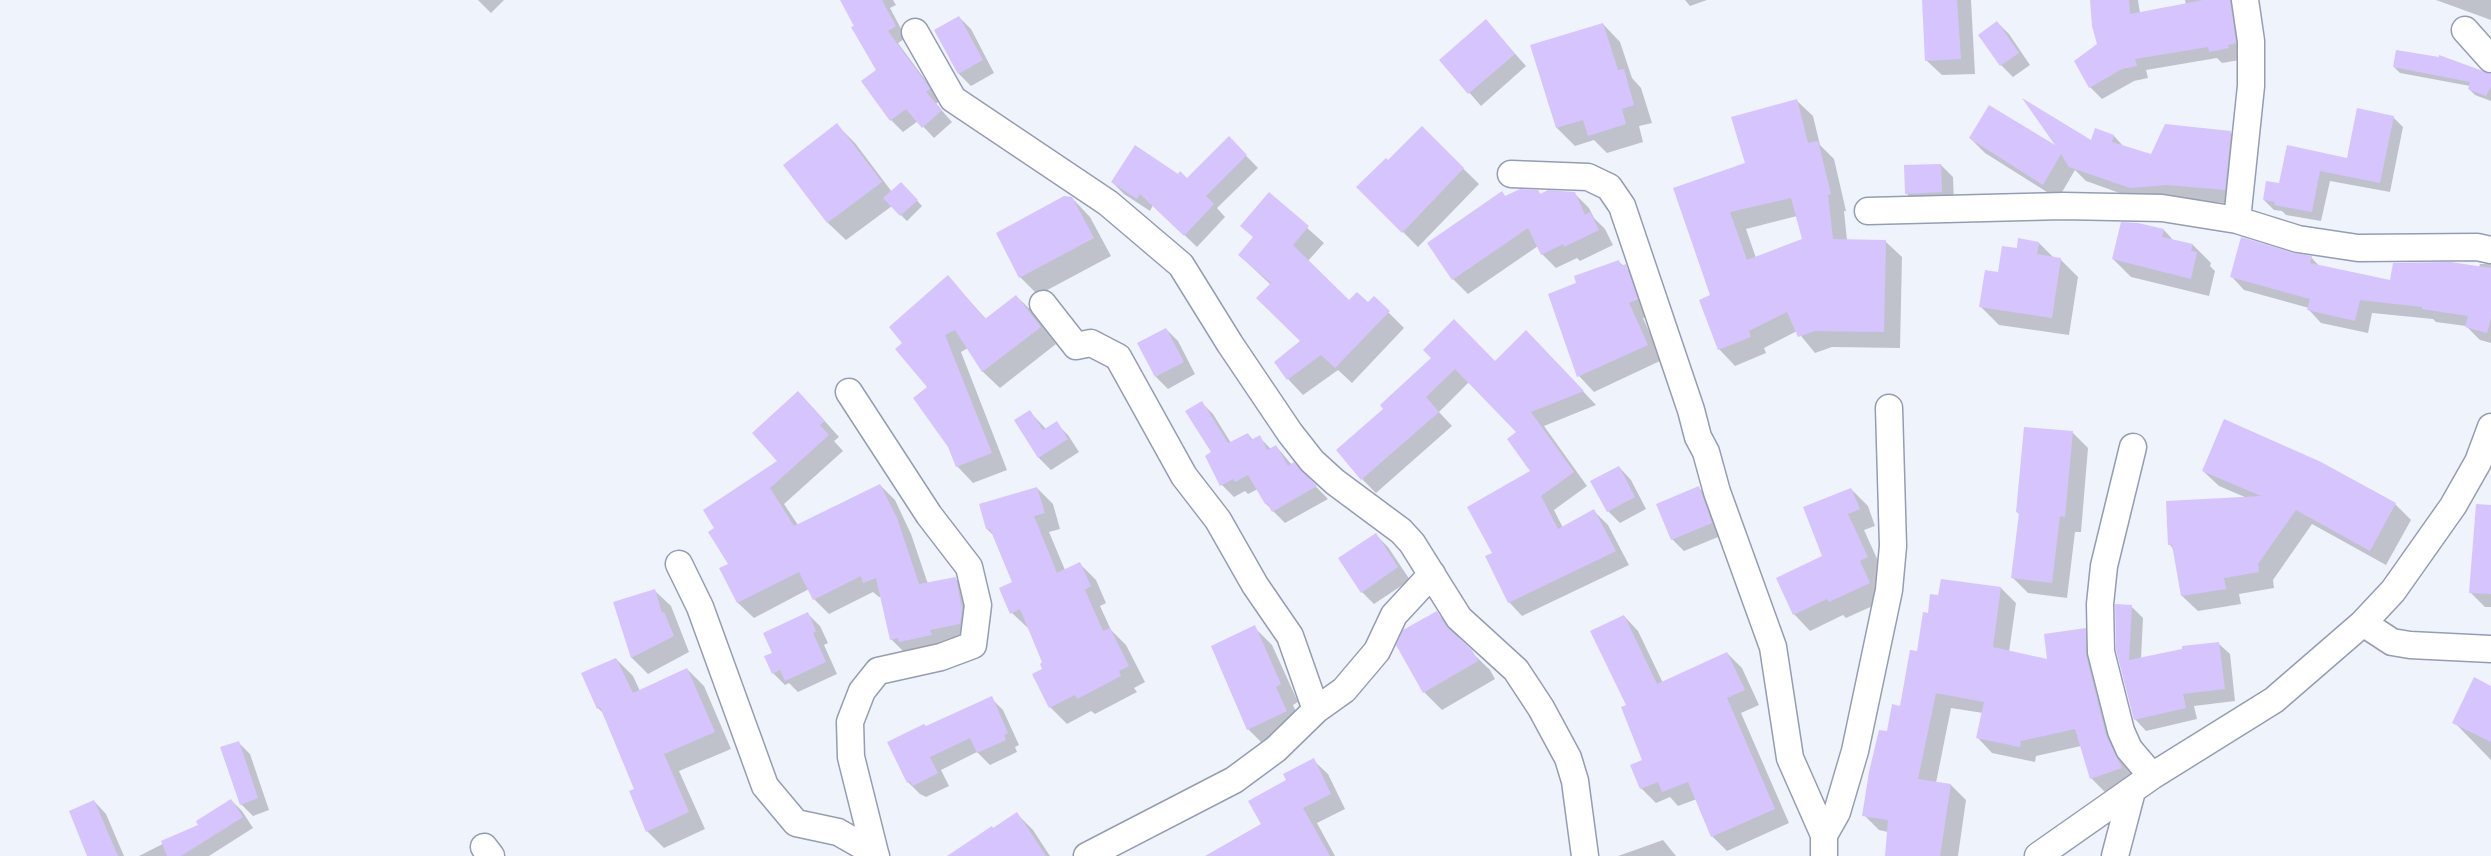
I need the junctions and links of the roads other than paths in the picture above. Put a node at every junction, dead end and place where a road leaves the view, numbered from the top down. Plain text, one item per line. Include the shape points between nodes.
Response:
1 (2245, 0) edge
2 (2465, 30) dead end
3 (915, 32) dead end
4 (2491, 59) edge
5 (1511, 174) dead end
6 (1868, 211) dead end
7 (2237, 220) junction
8 (2491, 250) edge
9 (1043, 304) dead end
10 (849, 392) dead end
11 (1889, 408) dead end
12 (2491, 427) edge
13 (2133, 447) dead end
14 (2485, 463) edge
15 (679, 564) dead end
16 (1432, 574) junction
17 (2363, 623) junction
18 (2491, 649) edge
19 (1316, 710) junction
20 (2142, 784) junction
21 (1824, 845) edge
22 (875, 854) edge
23 (1087, 856) edge
24 (1585, 856) edge
25 (2038, 856) edge
26 (2115, 856) edge

1 - 7 street via 2251,41 2251,86
2 - 4 street
3 - 16 street via 953,99 1108,203 1181,265 1290,433 1312,461 1401,531
5 - 21 street via 1588,177 1609,187 1622,206 1698,437 1773,647 1790,758
6 - 7 street via 2162,208
7 - 8 street via 2298,239 2358,248 2477,247
9 - 19 street via 1076,346 1091,343 1118,357 1184,476 1218,520 1255,585 1290,636
10 - 22 street via 929,515 969,568 978,605 973,645 941,657 878,671 862,691 850,722 851,757
11 - 21 street via 1893,546 1890,590 1855,751 1838,812
12 - 14 street
13 - 20 street via 2104,566 2100,635 2101,652 2121,731
14 - 17 street via 2393,591
15 - 22 street via 703,616 765,786 796,822 838,832
16 - 19 street via 1394,615 1377,650 1349,684
16 - 24 street via 1455,613 1516,670 1546,717 1570,766
17 - 18 street via 2392,642
17 - 20 street via 2274,700
19 - 23 street via 1276,749 1234,780
20 - 25 street
20 - 26 street

